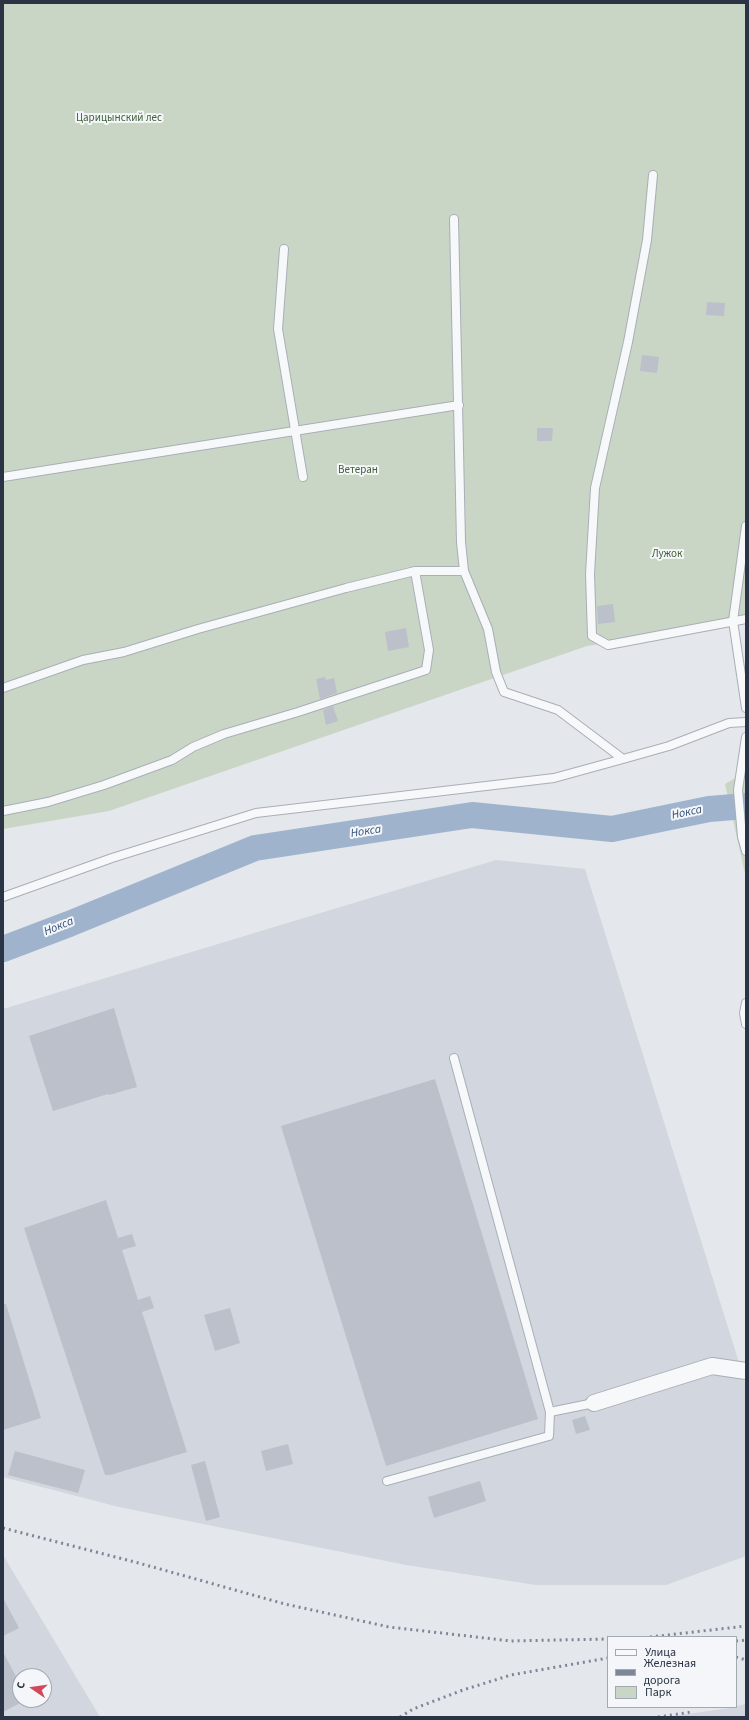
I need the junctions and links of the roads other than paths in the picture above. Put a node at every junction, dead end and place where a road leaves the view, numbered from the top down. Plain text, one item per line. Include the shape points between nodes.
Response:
1 (654, 176) dead end
2 (454, 219) dead end
3 (284, 249) dead end
4 (459, 405) junction
5 (297, 432) junction
6 (304, 477) dead end
7 (3, 478) edge
8 (746, 526) edge
9 (464, 570) junction
10 (415, 571) junction
11 (746, 619) edge
12 (733, 621) junction
13 (3, 688) edge
14 (746, 708) edge
15 (746, 722) edge
16 (746, 737) edge
17 (623, 759) junction
18 (3, 811) edge
19 (746, 851) edge
20 (3, 897) edge
21 (746, 1003) edge
22 (746, 1024) edge
23 (454, 1058) dead end
24 (746, 1371) edge
25 (594, 1403) joint
26 (550, 1412) junction
27 (387, 1481) dead end

1 - 12 lane via 647,240 595,488 590,574 592,636 608,645
2 - 4 lane
3 - 5 lane via 278,329
4 - 5 lane
4 - 9 lane via 461,542
5 - 6 lane
5 - 7 lane
8 - 12 lane
9 - 10 lane
9 - 17 lane via 488,629 496,672 504,692 558,710
10 - 13 lane via 198,629 124,652 83,660
10 - 18 lane via 429,650 426,670 224,734 193,747 172,760 104,784 48,802
11 - 12 lane
12 - 14 lane
15 - 17 lane via 729,723 669,746
16 - 19 lane via 738,790 742,838
17 - 20 lane via 554,778 256,813 112,858
21 - 22 lane
23 - 26 lane
24 - 25 street via 712,1366
25 - 26 lane
26 - 27 lane via 549,1436

